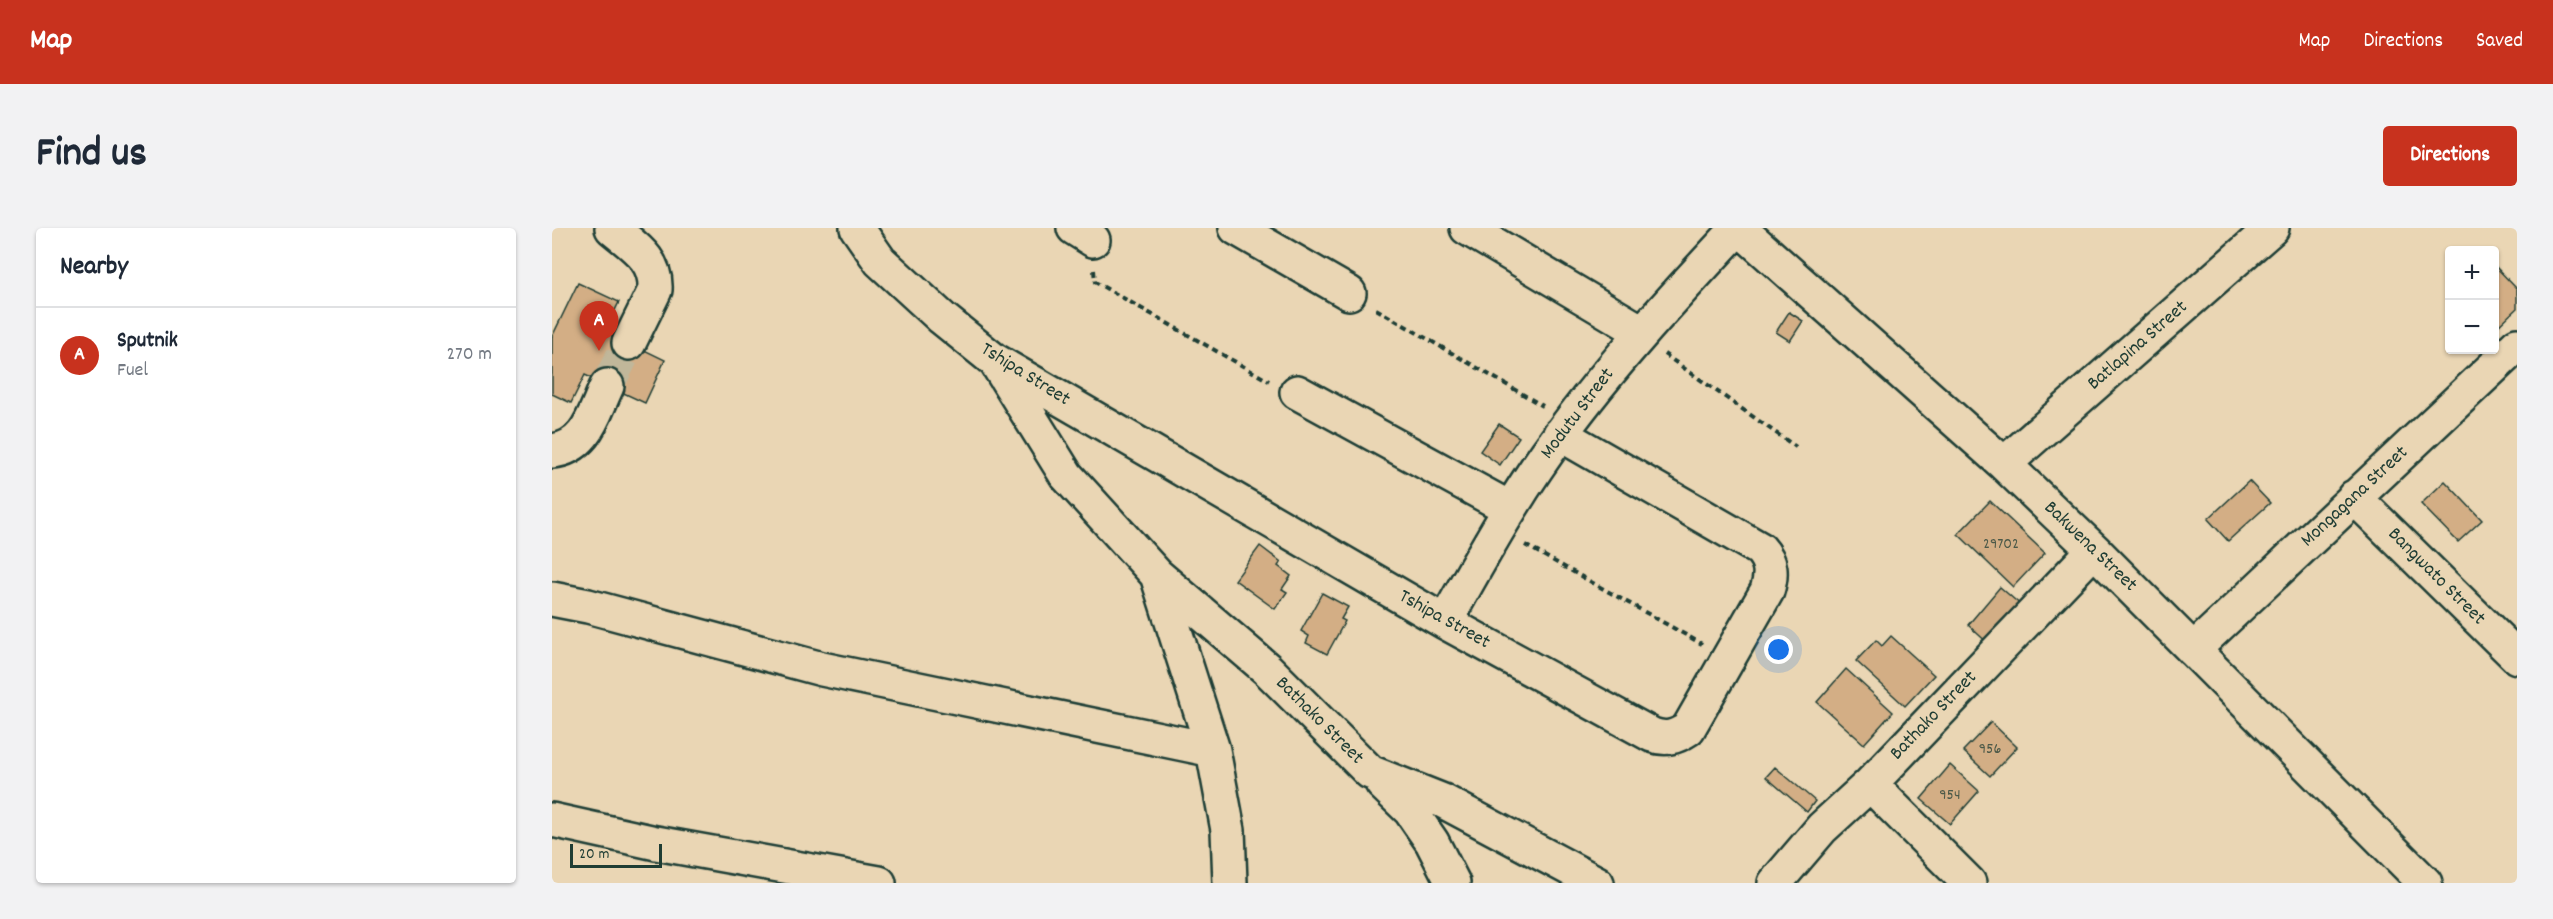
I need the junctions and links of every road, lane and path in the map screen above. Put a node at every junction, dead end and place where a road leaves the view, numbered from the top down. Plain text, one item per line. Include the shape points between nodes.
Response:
1 (612, 228) edge
2 (857, 228) edge
3 (1236, 228) edge
4 (1467, 228) edge
5 (1739, 228) edge
6 (2272, 228) edge
7 (1084, 234) edge
8 (1349, 293) joint
9 (1640, 334) junction
10 (629, 343) tunnel mouth
11 (2517, 345) edge
12 (994, 360) junction
13 (608, 386) tunnel mouth
14 (1297, 392) joint
15 (1565, 428) junction
16 (1796, 447) dead end
17 (552, 451) edge
18 (2004, 464) junction
19 (2354, 497) junction
20 (1503, 519) junction
21 (2094, 550) junction
22 (1157, 575) junction
23 (552, 599) edge
24 (1445, 622) junction
25 (2193, 650) junction
26 (2517, 657) edge
27 (1729, 659) junction
28 (1213, 750) junction
29 (1370, 772) junction
30 (1869, 784) junction
31 (552, 820) edge
32 (879, 883) edge
33 (1230, 883) edge
34 (1453, 883) edge
35 (1597, 883) edge
36 (1775, 883) edge
37 (1969, 883) edge
38 (2425, 883) edge

1 - 10 street via 649,260 656,281
2 - 12 street, Tshipa Street via 880,261
3 - 8 street
4 - 9 street
5 - 9 street, Modutu Street
5 - 18 street, Bakwena Street
6 - 18 street, Batlapina Street
7 - 14 path via 1095,282 1278,387
8 - 15 path
9 - 15 street, Modutu Street
9 - 16 path
11 - 19 street, Mongagana Street
12 - 22 street, Bathako Street via 1066,475
12 - 24 street, Tshipa Street
13 - 17 street via 575,445
14 - 20 street
15 - 20 street, Modutu Street
15 - 27 street, Tshipa Street via 1766,556 1771,570 1767,591
18 - 21 street, Bakwena Street
19 - 25 street, Mongagana Street
19 - 26 street, Bangwato Street
20 - 24 street, Modutu Street
20 - 27 path
21 - 25 street, Bakwena Street
21 - 30 street, Bathako Street
22 - 28 street
22 - 29 street, Bathako Street via 1267,669
23 - 28 street via 822,669
24 - 27 street, Tshipa Street via 1663,738 1688,729
25 - 38 street, Bakwena Street
28 - 33 street via 1228,830
29 - 34 street via 1410,810
29 - 35 street, Bathako Street via 1443,801
30 - 36 street, Bathako Street via 1822,828
30 - 37 street
31 - 32 street

